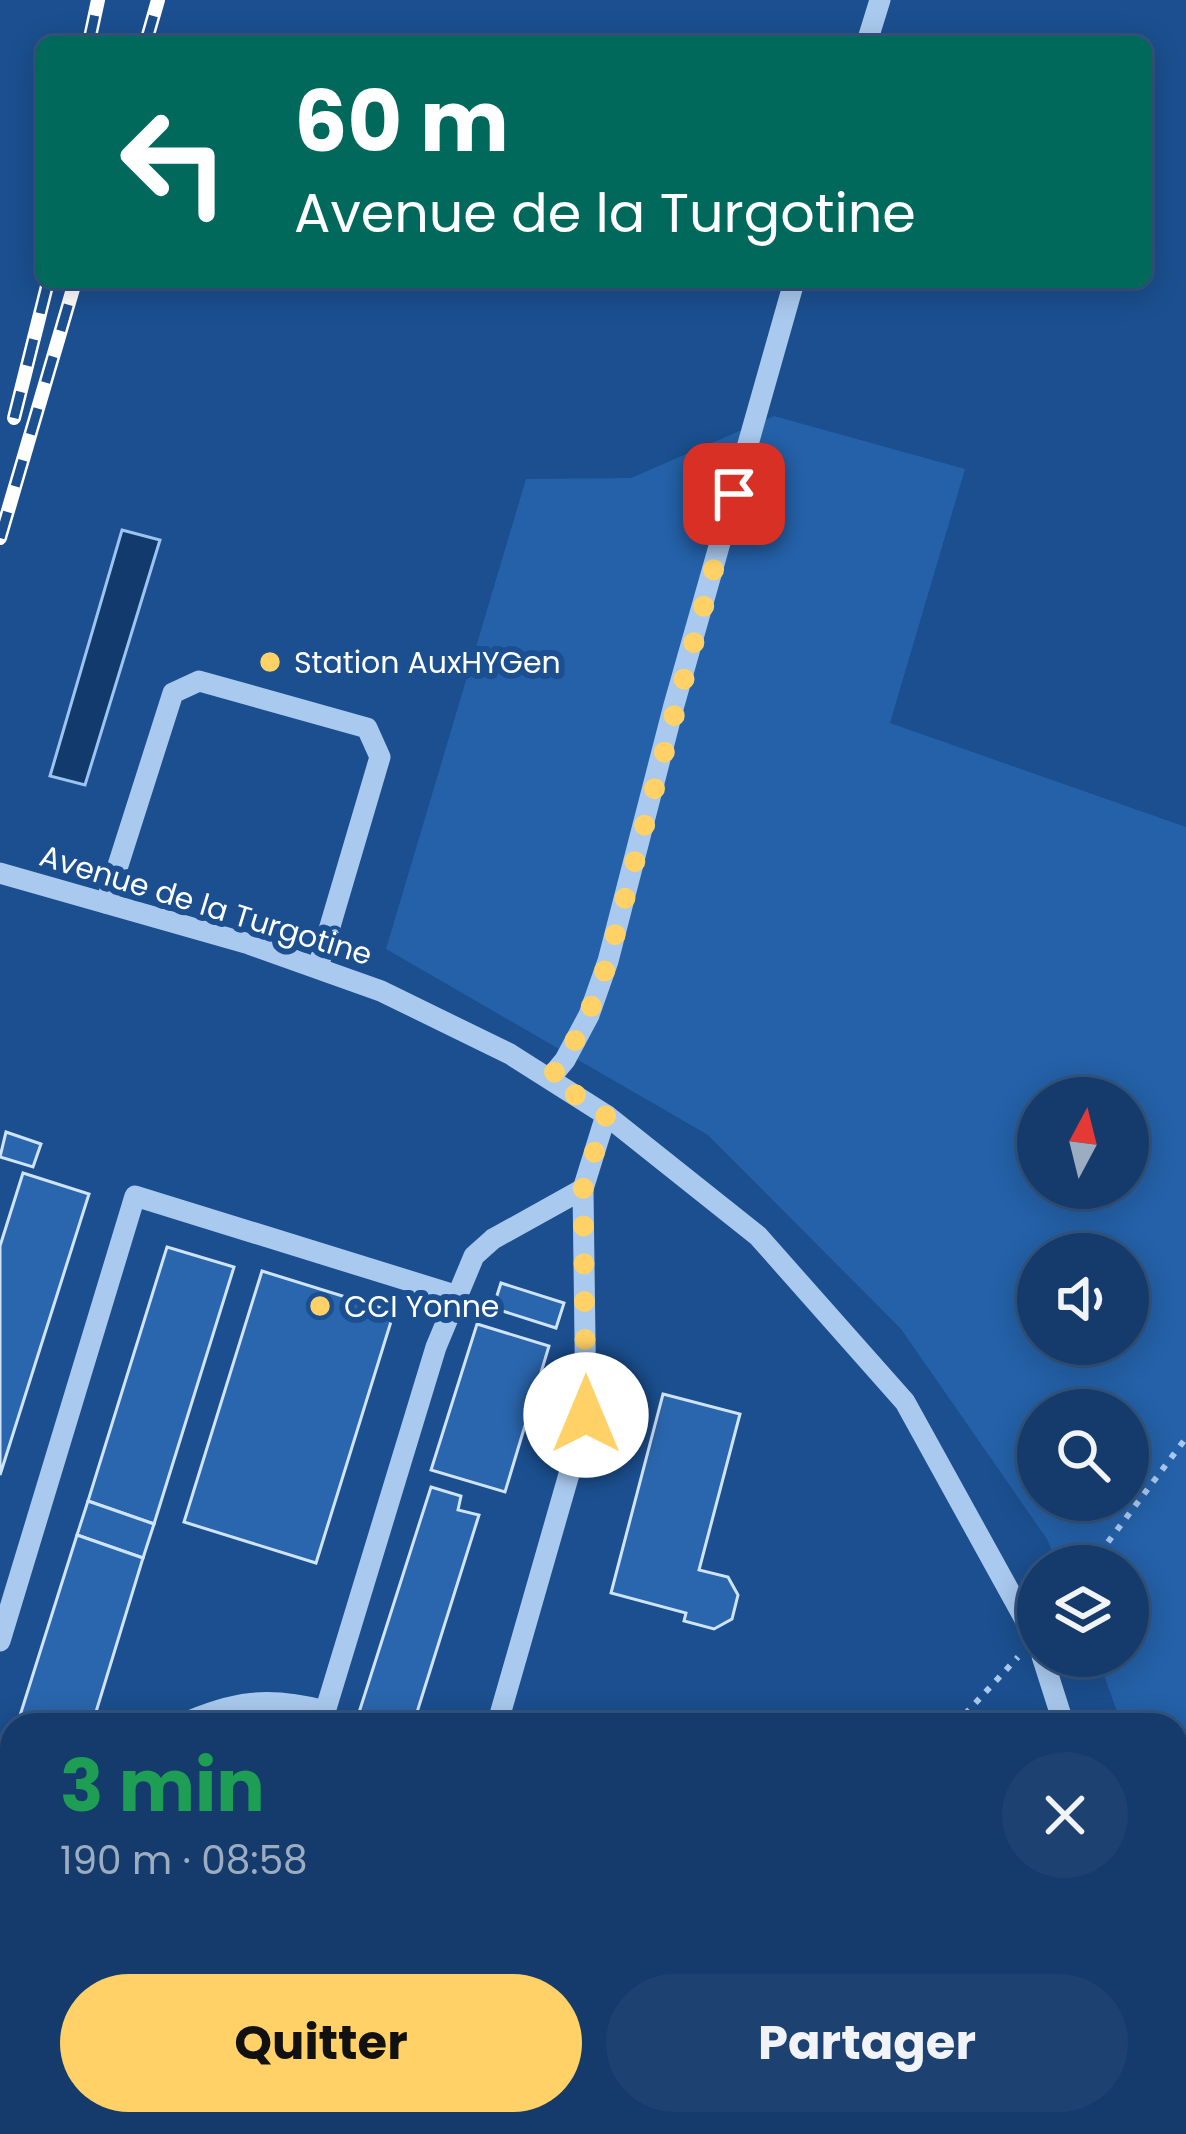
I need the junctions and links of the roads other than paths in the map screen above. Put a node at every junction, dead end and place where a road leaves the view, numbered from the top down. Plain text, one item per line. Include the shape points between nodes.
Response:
1 (880, 0) edge
2 (869, 36) edge
3 (792, 288) edge
4 (0, 873) edge
5 (106, 903) junction
6 (318, 967) junction
7 (550, 1078) junction
8 (606, 1115) junction
9 (583, 1189) junction
10 (458, 1296) junction
11 (1017, 1606) edge
12 (0, 1641) edge
13 (1049, 1677) edge
14 (205, 1713) edge
15 (312, 1713) edge
16 (325, 1713) edge
17 (500, 1713) edge
18 (1060, 1713) edge

1 - 2 street
3 - 7 street via 608,961 589,1015
4 - 5 street, Avenue de la Turgotine
5 - 6 street, Avenue de la Turgotine
5 - 6 street via 173,693 199,681 367,728 380,757
6 - 7 street, Avenue de la Turgotine via 440,1018
7 - 8 street, Avenue de la Turgotine
8 - 9 street
8 - 11 street, Avenue de la Turgotine via 758,1236 905,1402
9 - 10 street via 493,1239 475,1256
9 - 17 street via 586,1415
10 - 12 street via 136,1196
10 - 16 street
13 - 18 street, Avenue de la Turgotine
14 - 15 street via 289,1702

